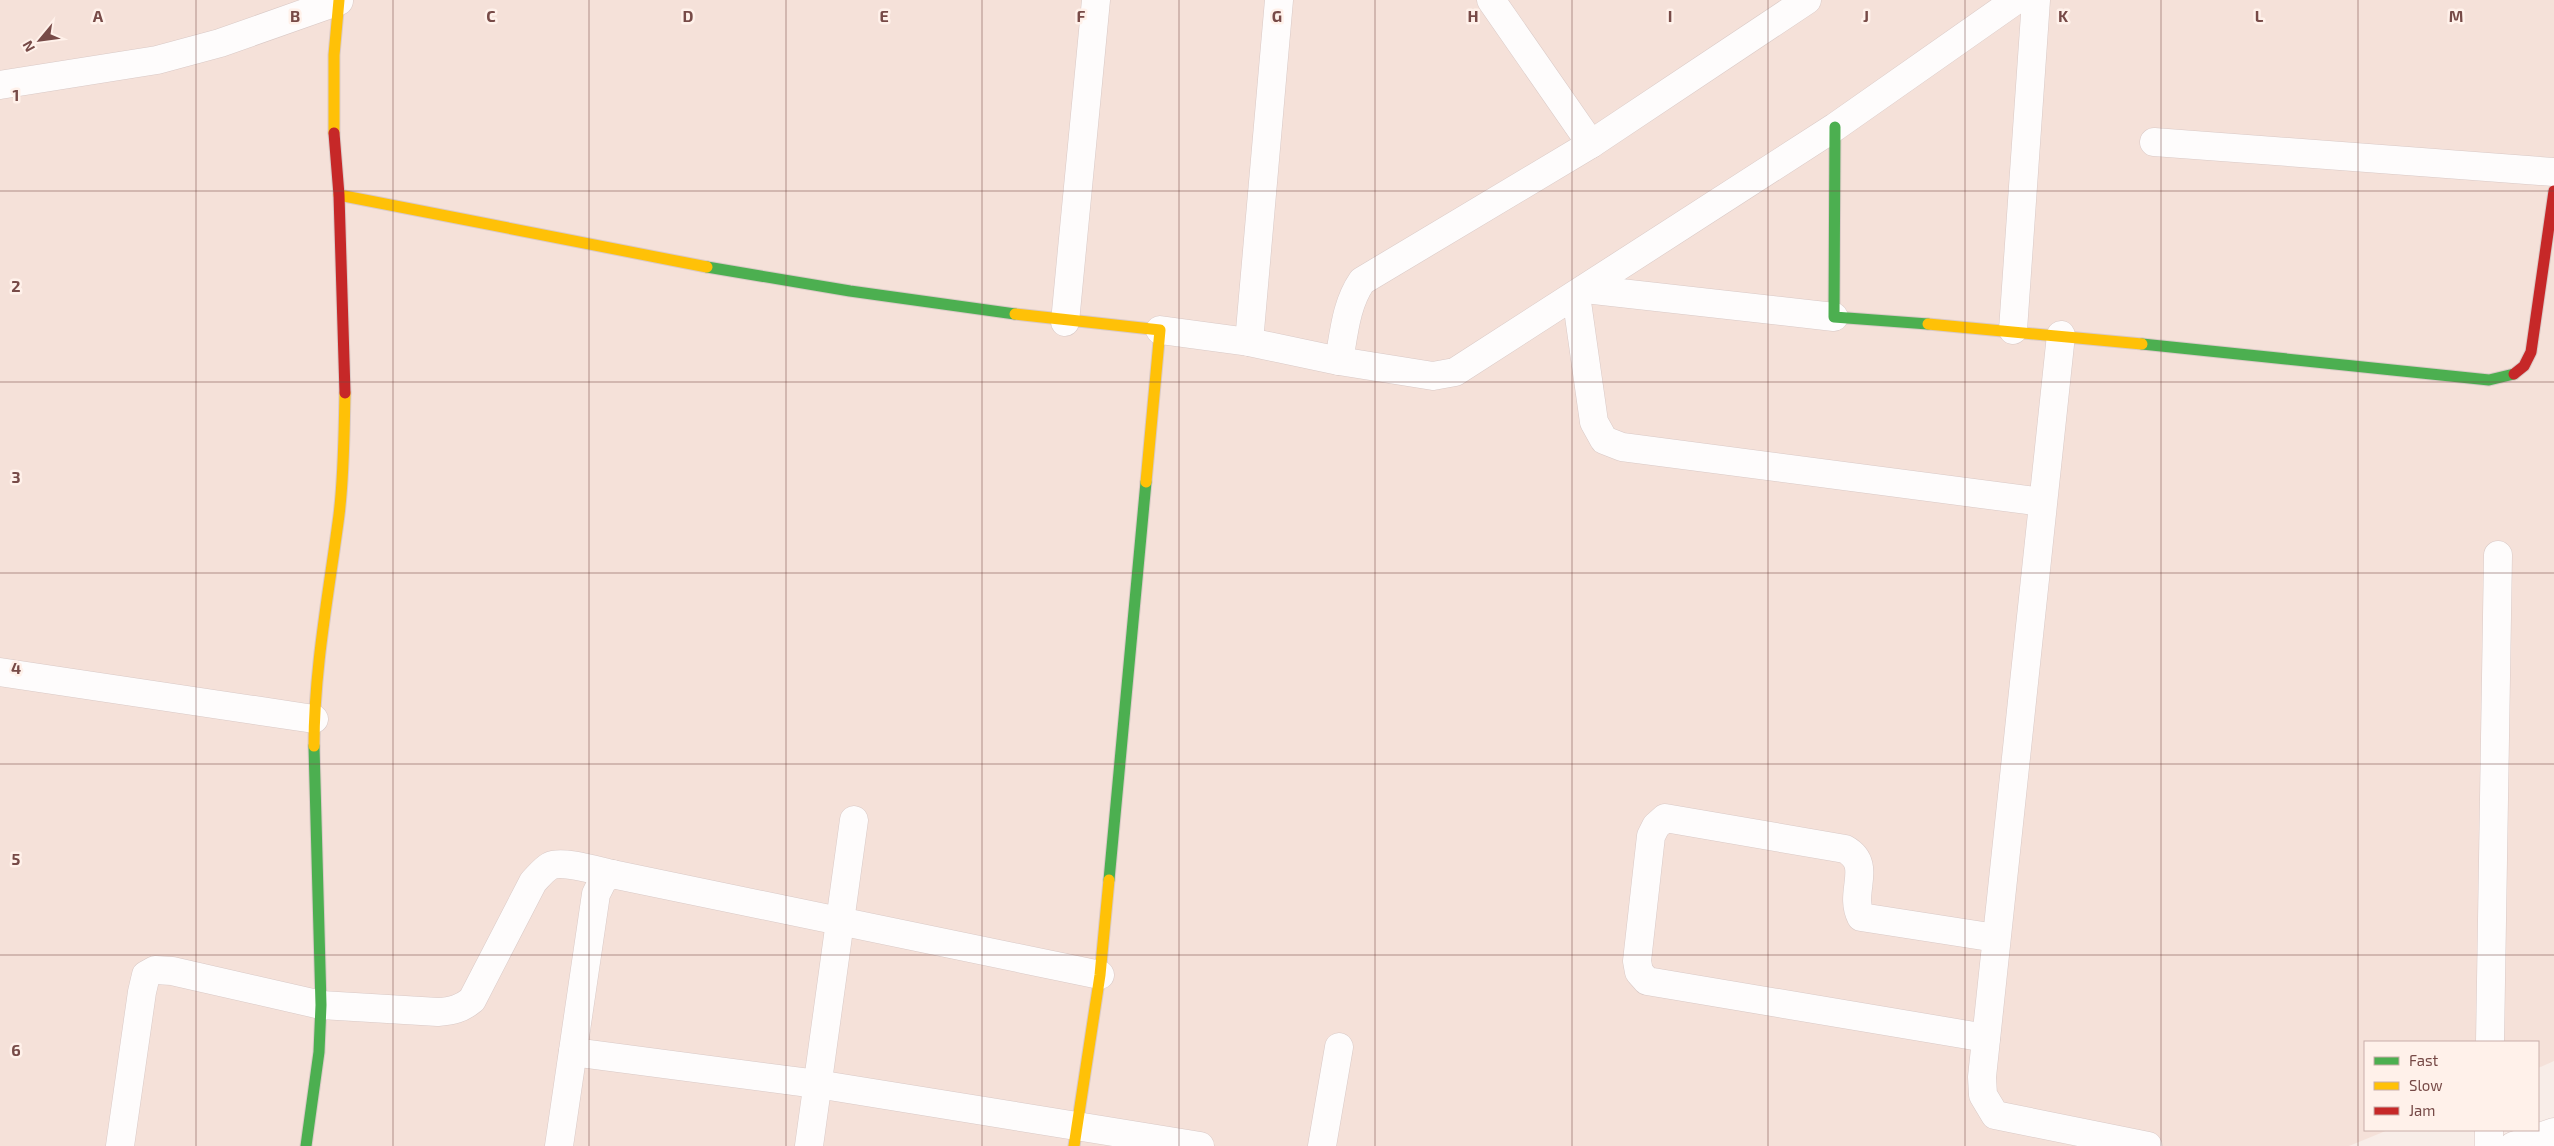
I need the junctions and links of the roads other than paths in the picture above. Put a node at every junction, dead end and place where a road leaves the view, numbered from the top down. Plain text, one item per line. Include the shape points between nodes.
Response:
1 (1096, 0) edge
2 (1279, 0) edge
3 (1491, 0) edge
4 (1807, 0) edge
5 (2016, 0) edge
6 (2036, 0) edge
7 (339, 1) edge
8 (0, 85) edge
9 (1835, 127) junction
10 (2154, 142) dead end
11 (1591, 144) junction
12 (2554, 172) edge
13 (2554, 191) edge
14 (339, 195) junction
15 (1581, 292) junction
16 (1834, 317) junction
17 (1065, 322) junction
18 (1160, 330) junction
19 (2013, 330) junction
20 (2060, 335) junction
21 (1249, 342) junction
22 (1339, 361) junction
23 (2042, 502) junction
24 (2498, 555) dead end
25 (0, 672) edge
26 (314, 720) junction
27 (854, 820) dead end
28 (612, 874) junction
29 (839, 921) junction
30 (1996, 938) junction
31 (1100, 975) junction
32 (321, 1005) junction
33 (1986, 1038) junction
34 (2490, 1041) edge
35 (1339, 1047) dead end
36 (573, 1052) junction
37 (817, 1084) junction
38 (2489, 1131) edge
39 (2554, 1132) edge
40 (1075, 1136) edge
41 (120, 1146) edge
42 (306, 1146) edge
43 (559, 1146) edge
44 (809, 1146) edge
45 (1200, 1146) edge
46 (1322, 1146) edge
47 (2148, 1146) edge
48 (2489, 1146) edge
49 (2513, 1146) edge

1 - 17 street
2 - 21 street
3 - 11 street
4 - 11 street
5 - 9 street
6 - 19 street
7 - 8 street via 229,40 157,60
7 - 14 street via 333,127
9 - 15 street
9 - 16 street
10 - 12 street
11 - 22 street via 1362,281 1348,311
13 - 20 street via 2531,352 2524,368 2509,377 2489,380
14 - 17 street via 786,282
14 - 26 street via 345,386 343,453
15 - 16 street
15 - 22 street via 1455,372 1433,376
15 - 23 street via 1594,422 1604,440 1622,447
16 - 19 street
17 - 18 street
18 - 21 street
18 - 31 street
19 - 20 street
20 - 23 street
21 - 22 street
23 - 30 street
24 - 34 street
25 - 26 street
26 - 32 street
27 - 29 street
28 - 29 street
28 - 32 street via 552,865 542,872 533,882 472,1000 464,1007 438,1012
28 - 36 street via 603,880 596,894
29 - 31 street
29 - 37 street
30 - 33 street
30 - 33 street via 1861,917 1855,902 1859,863 1854,854 1845,849 1665,818 1651,836 1637,962 1639,972 1647,982
31 - 40 street
32 - 41 street via 172,971 155,970 146,975
32 - 42 street via 319,1052
33 - 47 street via 1983,1095 1996,1115
35 - 46 street
36 - 37 street
36 - 43 street
37 - 40 street
37 - 44 street
38 - 48 street
39 - 49 street
40 - 45 street

